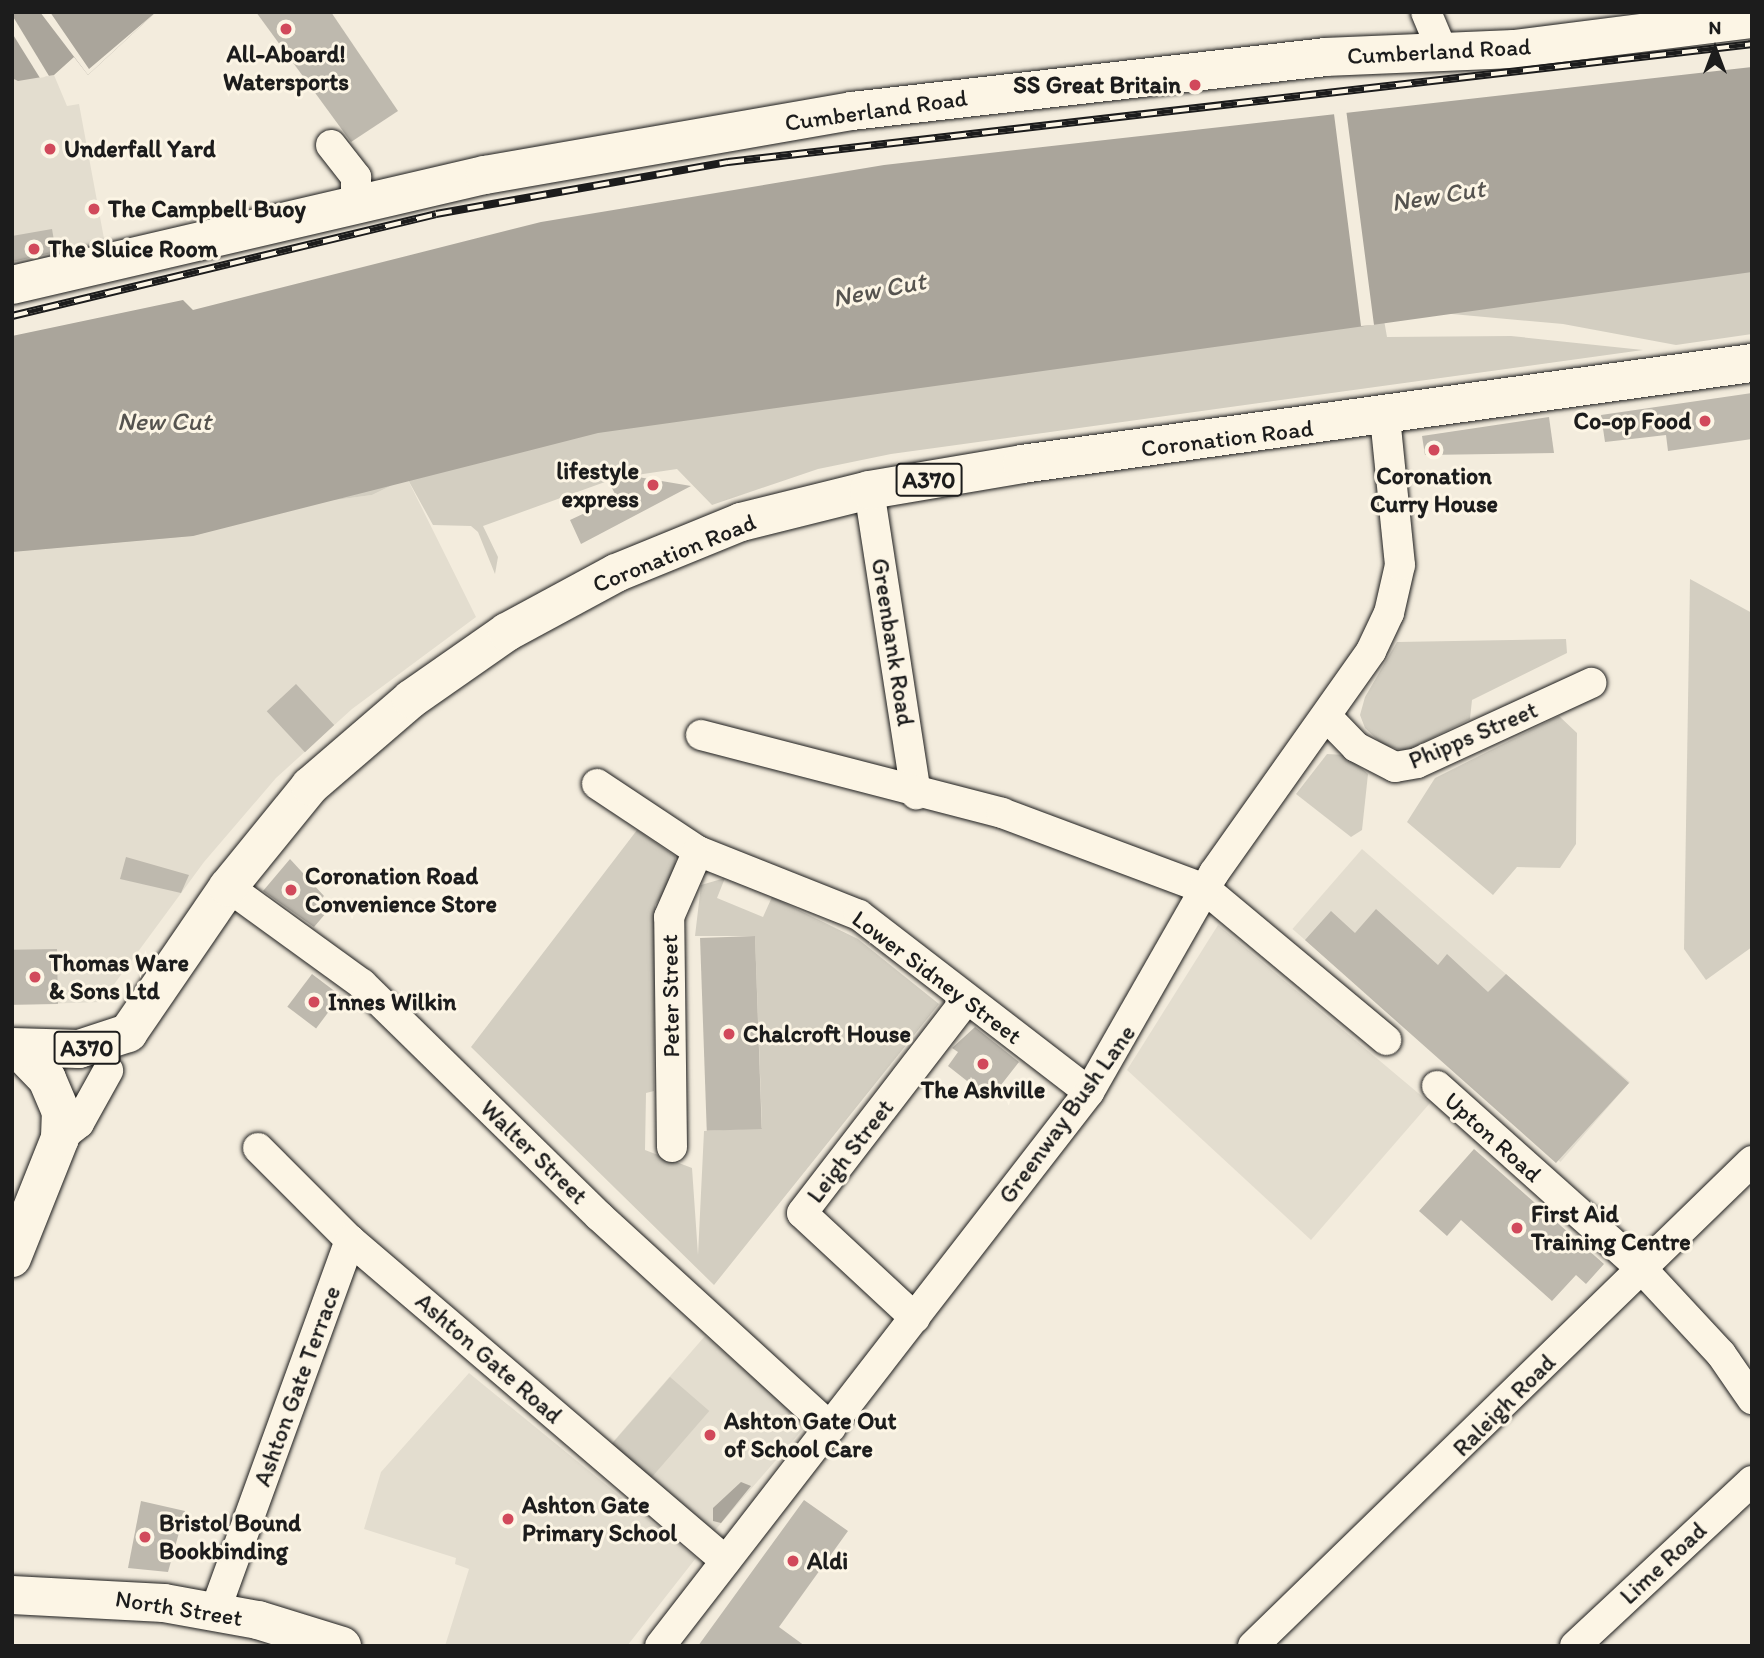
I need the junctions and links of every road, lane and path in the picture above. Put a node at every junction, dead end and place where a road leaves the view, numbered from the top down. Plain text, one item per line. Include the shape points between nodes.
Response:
1 (1426, 12) edge
2 (1752, 19) edge
3 (1442, 50) junction
4 (331, 145) dead end
5 (356, 203) junction
6 (12, 285) edge
7 (1752, 363) edge
8 (1385, 417) junction
9 (869, 490) junction
10 (1591, 683) dead end
11 (1326, 716) junction
12 (701, 735) dead end
13 (597, 784) dead end
14 (916, 794) junction
15 (698, 850) junction
16 (228, 887) junction
17 (1205, 889) junction
18 (966, 1000) junction
19 (1386, 1040) dead end
20 (14, 1044) edge
21 (108, 1071) dead end
22 (1437, 1086) dead end
23 (1089, 1092) junction
24 (60, 1138) junction
25 (671, 1147) dead end
26 (258, 1148) dead end
27 (1752, 1161) edge
28 (350, 1240) junction
29 (12, 1258) edge
30 (1642, 1269) junction
31 (915, 1318) junction
32 (1752, 1399) edge
33 (831, 1428) junction
34 (1752, 1481) edge
35 (726, 1561) junction
36 (12, 1595) edge
37 (215, 1611) junction
38 (342, 1646) edge
39 (660, 1646) edge
40 (1252, 1646) edge
41 (1575, 1646) edge

1 - 3 street
2 - 3 main road, Cumberland Road via 1514,49
3 - 5 main road, Cumberland Road via 852,111
4 - 5 street via 356,177
5 - 6 main road, Cumberland Road
7 - 8 main road, Coronation Road / A370
8 - 9 main road, Coronation Road / A370
8 - 11 street, Greenway Bush Lane via 1400,565 1389,613
9 - 14 street, Greenbank Road
9 - 16 main road, Coronation Road / A370 via 741,522 616,573 508,632 411,699 310,786
10 - 11 street, Phipps Street via 1417,763 1395,766 1356,747
11 - 17 street, Greenway Bush Lane
12 - 14 street
13 - 15 street, Lower Sidney Street
14 - 17 street via 1002,813
15 - 18 street, Lower Sidney Street via 850,909
15 - 25 street, Peter Street via 669,917
16 - 20 main road, Coronation Road / A370 via 140,1013
16 - 33 street, Walter Street via 362,984 599,1216
17 - 19 street
17 - 23 street, Greenway Bush Lane
18 - 23 street, Lower Sidney Street
18 - 31 street, Leigh Street via 802,1213
20 - 24 main road, Coronation Road via 47,1079 61,1112
21 - 24 street, Coronation Road via 79,1123
22 - 30 street, Upton Road
23 - 31 street, Greenway Bush Lane
24 - 29 main road, Coronation Road
26 - 28 street, Ashton Gate Road
27 - 30 street, Raleigh Road
28 - 35 street, Ashton Gate Road
28 - 37 street, Ashton Gate Terrace
30 - 32 street, Upton Road via 1721,1354
30 - 40 street, Raleigh Road
31 - 33 street, Greenway Bush Lane
33 - 35 street, Greenway Bush Lane
34 - 41 street, Lime Road
35 - 39 street, Greenway Bush Lane
36 - 37 main road, North Street via 115,1597
37 - 38 main road, North Street

